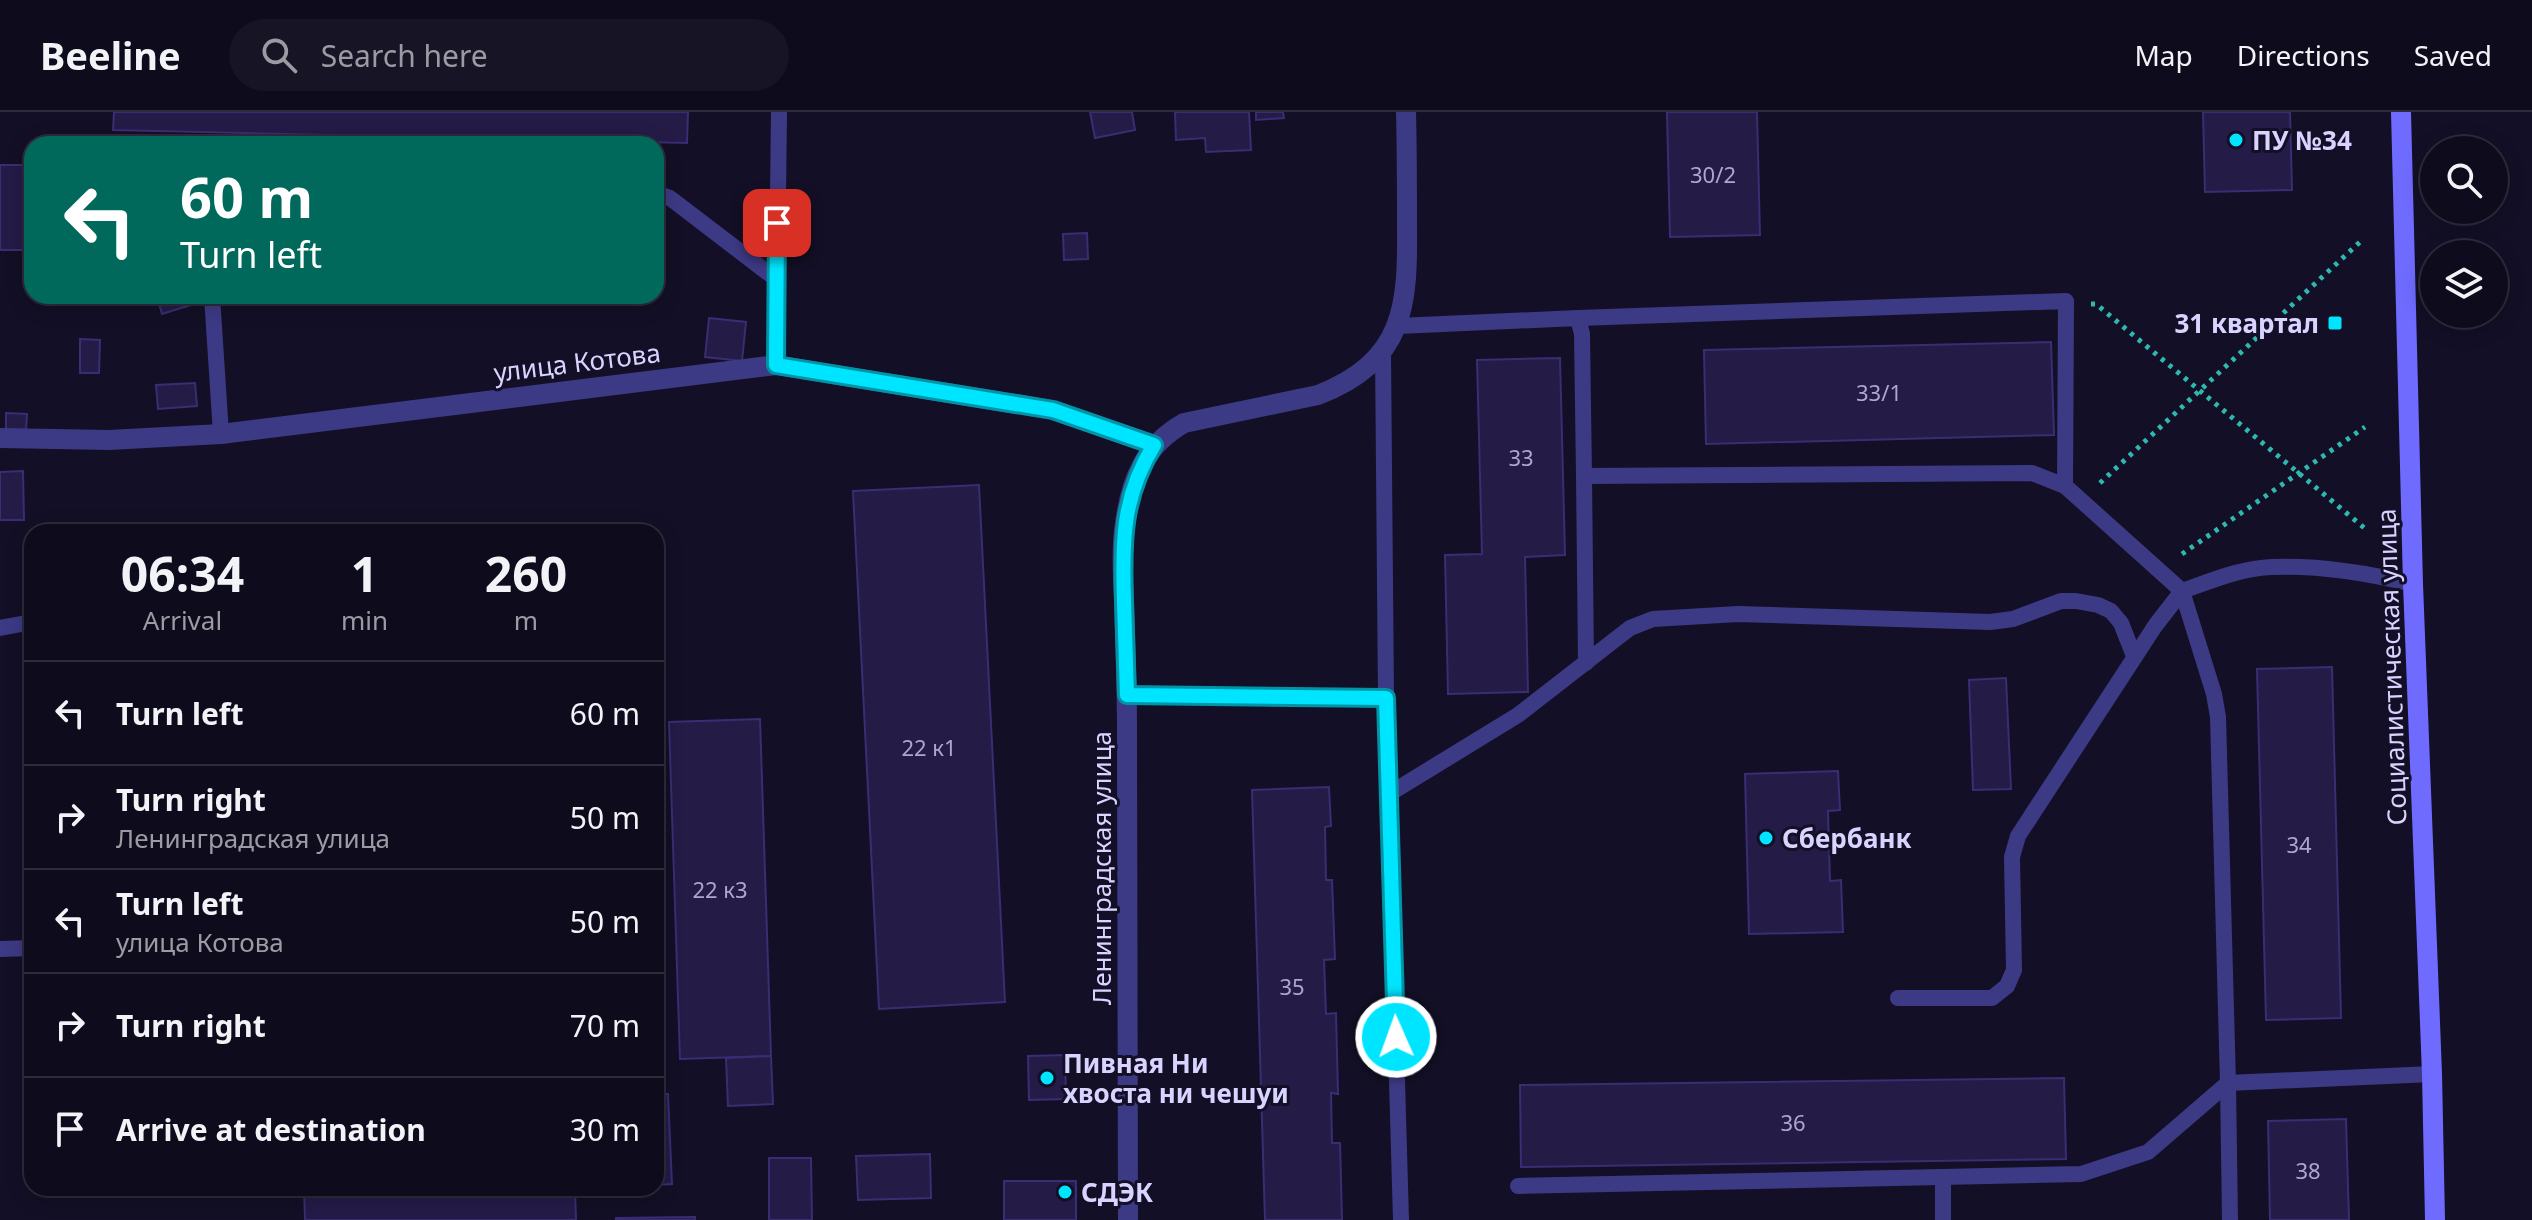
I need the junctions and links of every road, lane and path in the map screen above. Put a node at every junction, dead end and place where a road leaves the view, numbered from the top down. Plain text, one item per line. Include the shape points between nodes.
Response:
1 (779, 112) edge
2 (1406, 112) edge
3 (2401, 112) edge
4 (664, 196) edge
5 (2361, 241) dead end
6 (776, 279) junction
7 (2066, 301) junction
8 (213, 304) edge
9 (1578, 318) junction
10 (1398, 326) junction
11 (1383, 352) junction
12 (776, 365) junction
13 (2201, 390) junction
14 (2365, 427) dead end
15 (221, 434) junction
16 (0, 438) edge
17 (1154, 445) junction
18 (2299, 473) junction
19 (1584, 476) junction
20 (2065, 486) junction
21 (2081, 500) junction
22 (2368, 531) dead end
23 (2159, 570) junction
24 (2413, 584) junction
25 (2182, 591) junction
26 (24, 624) edge
27 (0, 628) edge
28 (2134, 656) junction
29 (1586, 663) junction
30 (1127, 695) junction
31 (1386, 698) junction
32 (1389, 794) junction
33 (24, 948) edge
34 (0, 949) edge
35 (1898, 998) dead end
36 (2432, 1074) junction
37 (2228, 1083) junction
38 (1943, 1177) junction
39 (1518, 1186) dead end
40 (1128, 1220) edge
41 (1401, 1220) edge
42 (1943, 1220) edge
43 (2230, 1220) edge
44 (2435, 1220) edge

1 - 6 lane
2 - 10 street, Ленинградская улица via 1408,274
3 - 24 street, Социалистическая улица
4 - 6 lane
5 - 13 path
6 - 12 lane
7 - 9 lane
7 - 13 path via 2096,304
7 - 20 lane
8 - 15 lane
9 - 10 lane
9 - 19 lane
10 - 11 street, Ленинградская улица
11 - 17 street, Ленинградская улица via 1336,388 1184,423
11 - 31 lane
12 - 15 street, улица Котова
12 - 17 street, улица Котова via 1053,410
13 - 18 path
13 - 21 path
14 - 18 path
15 - 16 street, улица Котова
17 - 30 street, Ленинградская улица via 1136,480 1125,522
18 - 22 path
18 - 23 path
19 - 20 lane via 2032,473
19 - 29 lane
20 - 21 lane
21 - 23 lane
23 - 25 lane
24 - 25 lane via 2373,574 2270,567
24 - 36 street, Социалистическая улица
25 - 28 lane
25 - 37 lane via 2218,717
26 - 27 lane
28 - 29 lane via 2111,611 2061,601 1990,622 1738,614 1653,619 1630,628
28 - 35 lane via 2018,836 2012,857 2014,970 2007,986 1992,998
29 - 32 lane via 1518,715
30 - 31 lane
30 - 40 street, Ленинградская улица
31 - 32 lane
32 - 41 lane
33 - 34 lane
36 - 37 lane
36 - 44 street, Социалистическая улица
37 - 38 lane via 2148,1152 2081,1174
37 - 43 lane
38 - 39 lane
38 - 42 lane

